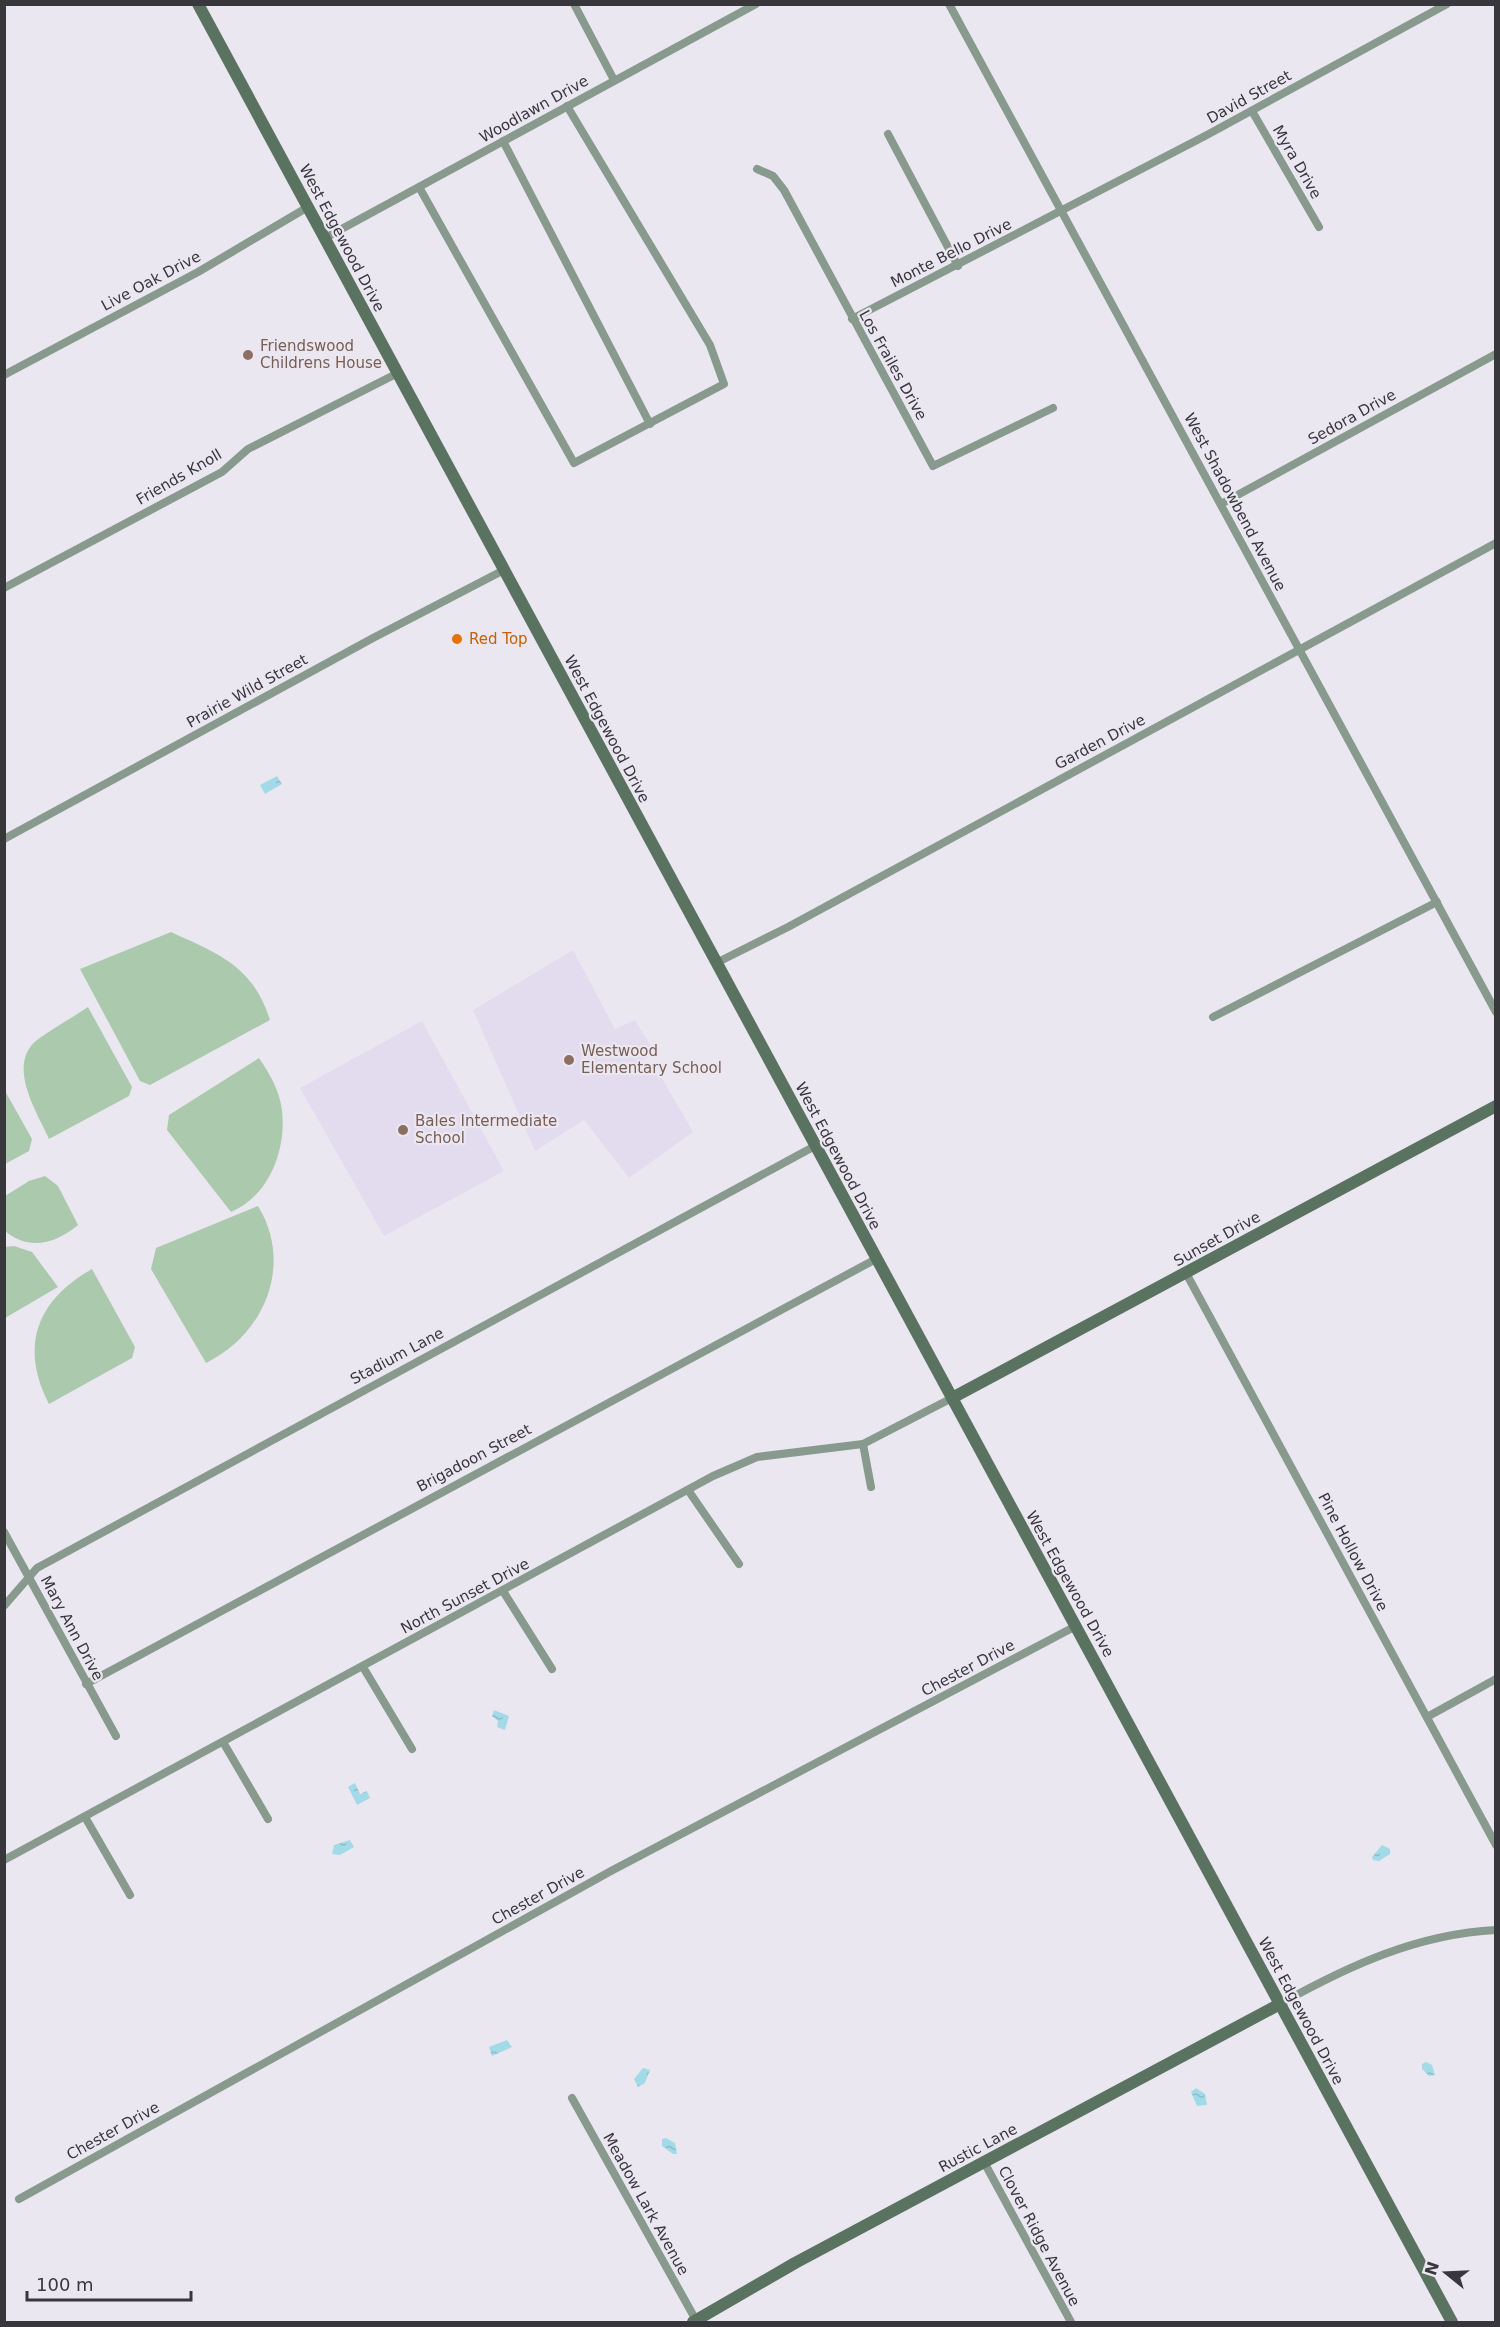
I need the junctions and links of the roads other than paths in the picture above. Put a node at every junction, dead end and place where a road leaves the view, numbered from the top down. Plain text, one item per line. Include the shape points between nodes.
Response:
1 (198, 4) edge
2 (573, 4) edge
3 (756, 4) edge
4 (949, 4) edge
5 (1447, 4) edge
6 (614, 80) junction
7 (567, 106) junction
8 (1252, 111) junction
9 (888, 134) dead end
10 (503, 141) junction
11 (757, 169) dead end
12 (419, 187) junction
13 (308, 207) junction
14 (1062, 211) junction
15 (1319, 227) dead end
16 (325, 238) junction
17 (958, 266) junction
18 (852, 319) junction
19 (1496, 354) edge
20 (398, 373) junction
21 (4, 375) edge
22 (1053, 408) dead end
23 (650, 424) junction
24 (1221, 504) junction
25 (1496, 543) edge
26 (504, 570) junction
27 (4, 588) edge
28 (1300, 650) junction
29 (4, 838) edge
30 (1437, 902) junction
31 (716, 963) junction
32 (1496, 1012) edge
33 (1213, 1017) dead end
34 (1496, 1106) edge
35 (815, 1146) junction
36 (876, 1259) junction
37 (1186, 1273) junction
38 (952, 1398) junction
39 (863, 1444) junction
40 (871, 1487) dead end
41 (688, 1490) junction
42 (4, 1532) edge
43 (739, 1564) dead end
44 (29, 1578) junction
45 (503, 1591) junction
46 (4, 1606) edge
47 (1076, 1626) junction
48 (363, 1666) junction
49 (552, 1669) dead end
50 (1496, 1679) edge
51 (86, 1684) junction
52 (1427, 1717) junction
53 (116, 1736) dead end
54 (223, 1742) junction
55 (412, 1749) dead end
56 (85, 1817) junction
57 (268, 1819) dead end
58 (1496, 1845) edge
59 (4, 1860) edge
60 (130, 1895) dead end
61 (1496, 1930) edge
62 (1280, 2004) junction
63 (572, 2098) dead end
64 (984, 2162) junction
65 (19, 2199) dead end
66 (695, 2322) edge
67 (1071, 2322) edge
68 (1452, 2322) edge

1 - 13 main road, West Edgewood Drive
2 - 6 street
3 - 6 street, Woodlawn Drive
4 - 14 street, West Shadowbend Avenue
5 - 8 street, David Street
6 - 7 street, Woodlawn Drive
7 - 10 street, Woodlawn Drive
7 - 23 street via 710,345 724,384
8 - 14 street, David Street
8 - 15 street, Myra Drive
9 - 17 street
10 - 12 street, Woodlawn Drive
10 - 23 street
11 - 18 street, Los Frailes Drive via 773,176 784,190
12 - 16 street, Woodlawn Drive
12 - 23 street via 574,463
13 - 16 main road, West Edgewood Drive
13 - 21 street, Live Oak Drive via 198,272
14 - 17 street, Monte Bello Drive
14 - 24 street, West Shadowbend Avenue
16 - 20 main road, West Edgewood Drive
17 - 18 street, Monte Bello Drive
18 - 22 street, Los Frailes Drive via 933,466
19 - 24 street, Sedora Drive
20 - 26 main road, West Edgewood Drive
20 - 27 street, Friends Knoll via 248,449 222,472
24 - 28 street, West Shadowbend Avenue
25 - 28 street, Garden Drive
26 - 29 street, Prairie Wild Street
26 - 31 main road, West Edgewood Drive
28 - 30 street, West Shadowbend Avenue
28 - 31 street, Garden Drive
30 - 32 street, West Shadowbend Avenue
30 - 33 street
31 - 35 main road, West Edgewood Drive
34 - 37 main road, Sunset Drive
35 - 36 main road, West Edgewood Drive
35 - 44 street, Stadium Lane via 143,1509 37,1568
36 - 38 main road, West Edgewood Drive
36 - 51 street, Brigadoon Street
37 - 38 main road, Sunset Drive
37 - 52 street, Pine Hollow Drive
38 - 39 street, North Sunset Drive
38 - 47 main road, West Edgewood Drive
39 - 40 street
39 - 41 street, North Sunset Drive via 757,1457
41 - 43 street
41 - 45 street, North Sunset Drive
42 - 44 street, Mary Ann Drive
44 - 46 street, Stadium Lane
44 - 51 street, Mary Ann Drive
45 - 48 street, North Sunset Drive
45 - 49 street
47 - 62 main road, West Edgewood Drive
47 - 65 street, Chester Drive via 611,1871
48 - 54 street, North Sunset Drive
48 - 55 street
50 - 52 street
51 - 53 street, Mary Ann Drive
52 - 58 street, Pine Hollow Drive
54 - 56 street, North Sunset Drive
54 - 57 street
56 - 59 street, North Sunset Drive
56 - 60 street
61 - 62 street via 1426,1940 1381,1955
62 - 64 main road, Rustic Lane
62 - 68 main road, West Edgewood Drive
63 - 66 street, Meadow Lark Avenue
64 - 66 main road, Rustic Lane
64 - 67 street, Clover Ridge Avenue

